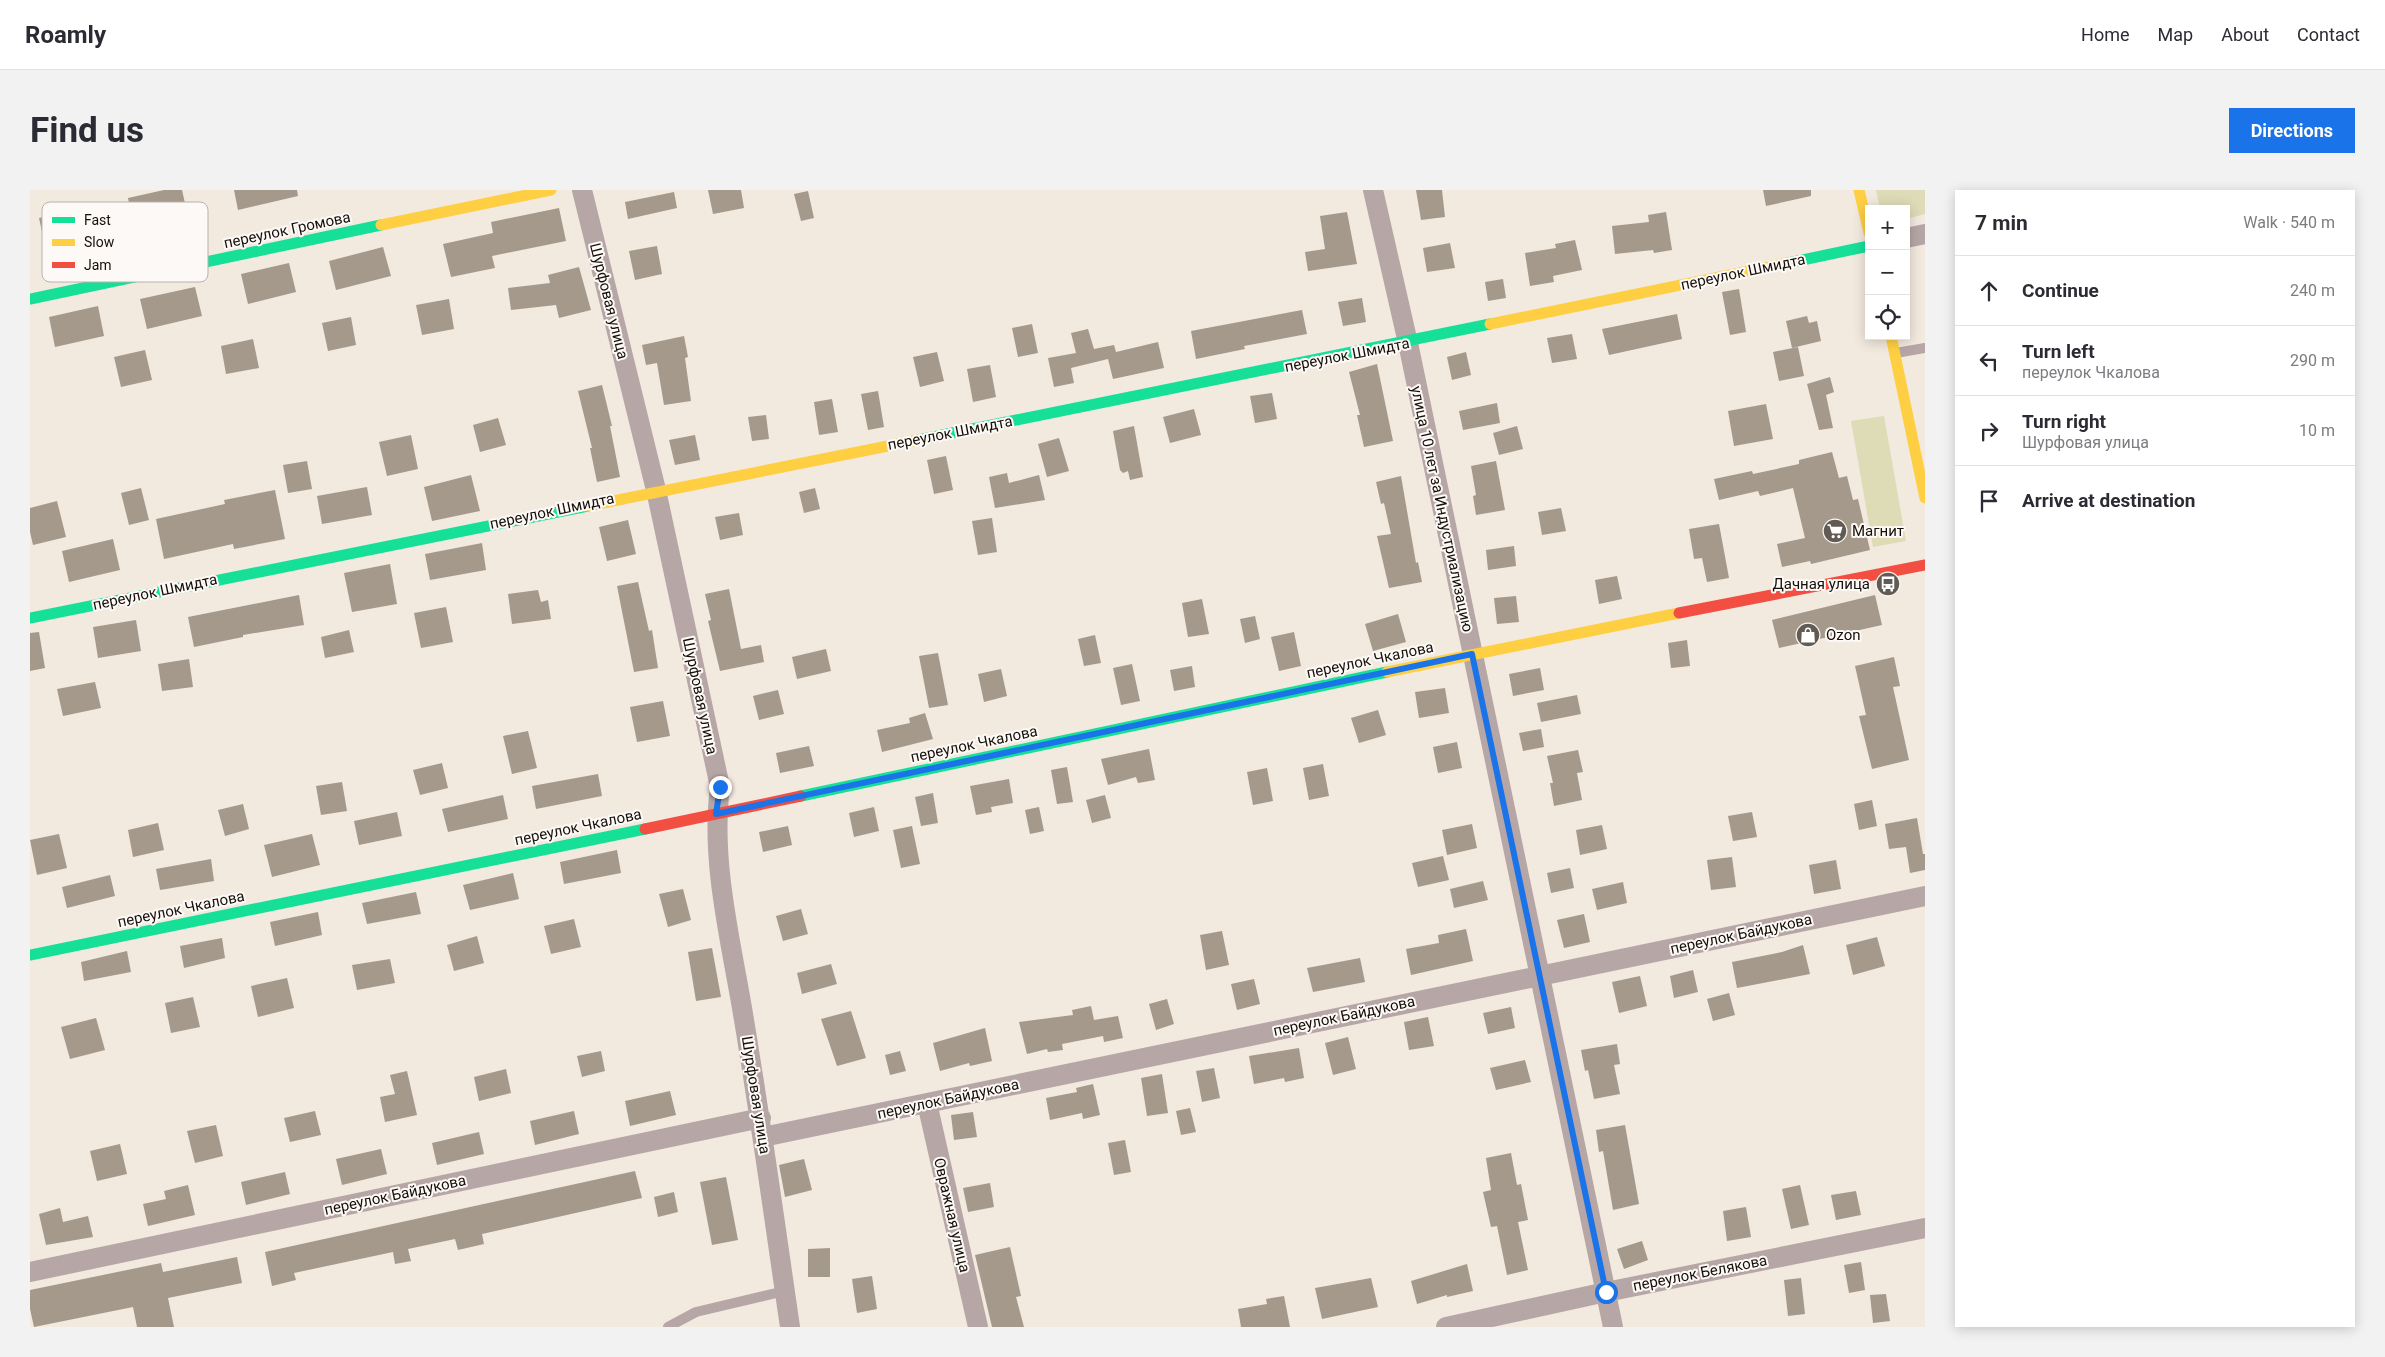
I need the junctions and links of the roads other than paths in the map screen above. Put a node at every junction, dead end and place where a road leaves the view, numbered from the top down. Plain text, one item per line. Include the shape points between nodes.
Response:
1 (550, 190) edge
2 (582, 190) edge
3 (1373, 190) edge
4 (1859, 190) edge
5 (1865, 216) edge
6 (1925, 234) edge
7 (1910, 237) edge
8 (1865, 247) edge
9 (208, 262) edge
10 (111, 282) edge
11 (30, 299) edge
12 (1892, 340) edge
13 (1408, 343) junction
14 (1925, 348) edge
15 (1894, 353) junction
16 (656, 490) junction
17 (1925, 498) edge
18 (1925, 565) edge
19 (30, 618) edge
20 (1472, 654) junction
21 (716, 814) junction
22 (1925, 896) edge
23 (30, 955) edge
24 (1539, 976) junction
25 (927, 1103) junction
26 (762, 1128) junction
27 (1925, 1228) edge
28 (30, 1272) edge
29 (785, 1291) junction
30 (1606, 1292) junction
31 (668, 1327) edge
32 (790, 1327) edge
33 (978, 1327) edge
34 (1446, 1327) edge
35 (1613, 1327) edge

1 - 9 street, переулок Громова
2 - 16 street, Шурфовая улица
3 - 13 street, улица 10 лет за Индустриализацию
4 - 5 street
6 - 7 street
8 - 13 street, переулок Шмидта
10 - 11 street, переулок Громова
12 - 15 street
13 - 16 street, переулок Шмидта
13 - 20 street, улица 10 лет за Индустриализацию
14 - 15 lane
15 - 17 street
16 - 19 street, переулок Шмидта
16 - 21 street, Шурфовая улица via 720,787
18 - 20 street, переулок Чкалова
20 - 21 street, переулок Чкалова
20 - 24 street, улица 10 лет за Индустриализацию
21 - 23 street, переулок Чкалова
21 - 26 street, Шурфовая улица via 719,865
22 - 24 street, переулок Байдукова
24 - 25 street, переулок Байдукова
24 - 30 street, улица 10 лет за Индустриализацию
25 - 26 street, переулок Байдукова
25 - 33 street, Овражная улица
26 - 28 street, переулок Байдукова
26 - 29 street, Шурфовая улица
27 - 30 street, переулок Белякова
29 - 31 lane via 696,1312
29 - 32 street, Шурфовая улица
30 - 34 street, переулок Белякова
30 - 35 street, улица 10 лет за Индустриализацию

